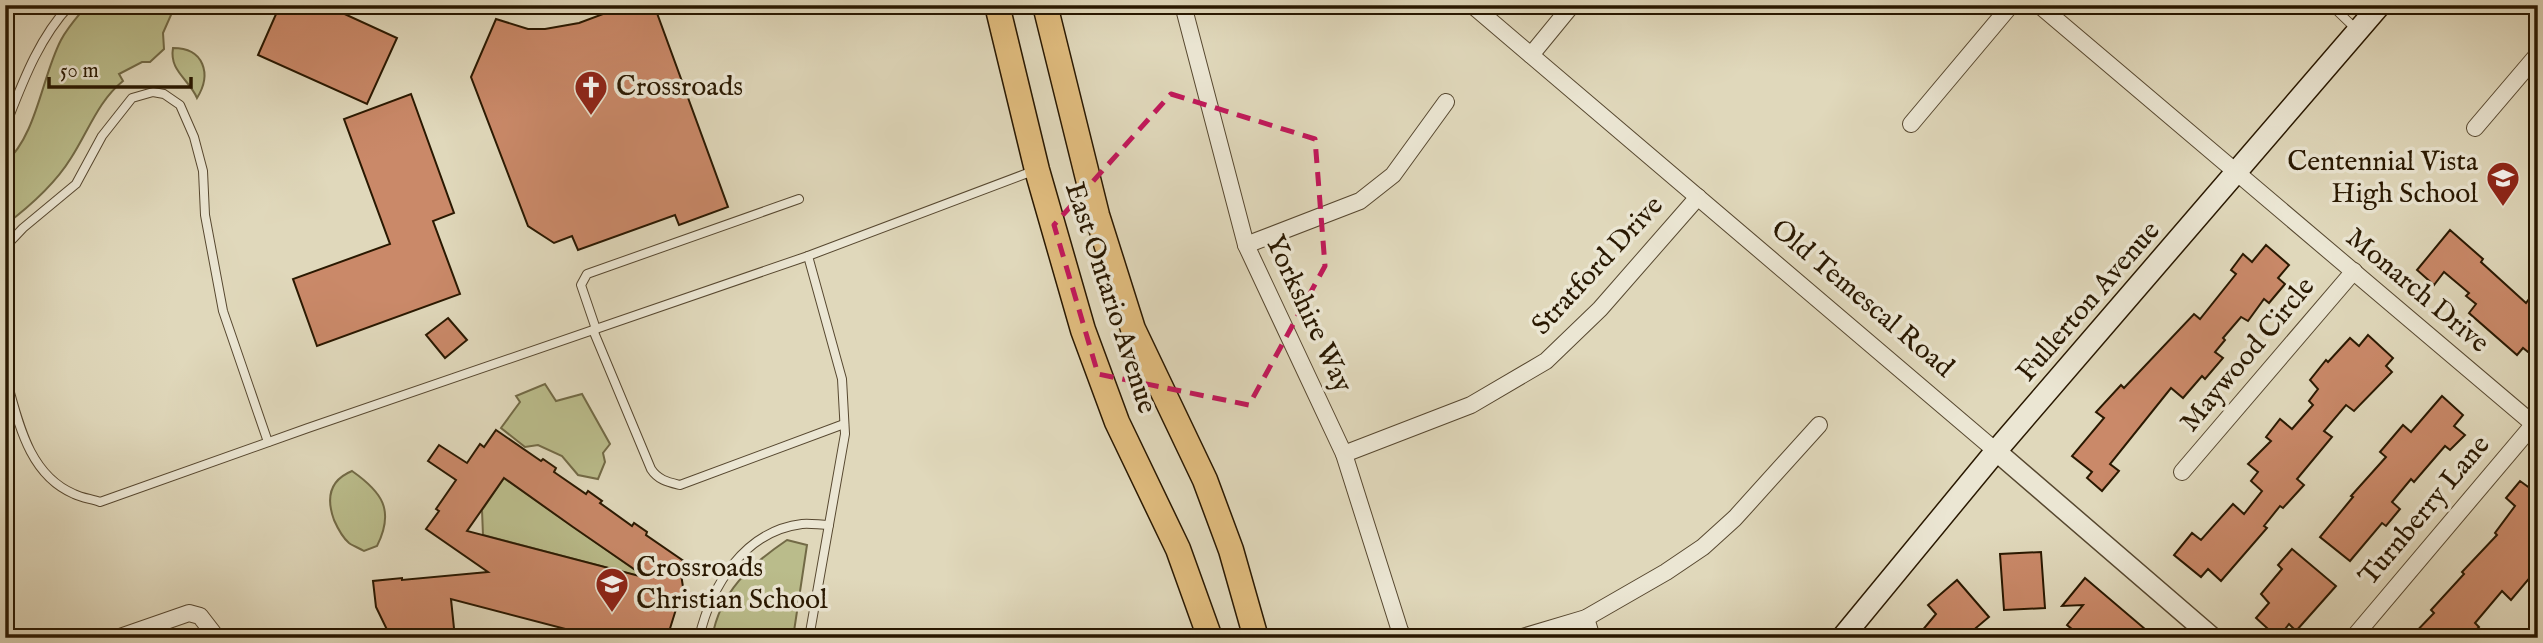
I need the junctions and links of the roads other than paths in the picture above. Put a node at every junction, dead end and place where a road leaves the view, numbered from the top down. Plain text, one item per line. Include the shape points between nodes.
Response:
1 (70, 5) edge
2 (997, 5) edge
3 (1045, 5) edge
4 (1183, 5) edge
5 (1472, 5) edge
6 (1572, 5) edge
7 (2011, 5) edge
8 (2039, 5) edge
9 (2331, 5) edge
10 (2381, 5) edge
11 (2358, 32) junction
12 (2538, 54) edge
13 (1531, 55) junction
14 (1446, 102) dead end
15 (1911, 124) dead end
16 (5, 127) edge
17 (2475, 128) dead end
18 (1027, 173) junction
19 (2238, 173) junction
20 (1698, 197) junction
21 (799, 199) dead end
22 (1246, 245) junction
23 (5, 247) edge
24 (808, 256) junction
25 (2354, 271) junction
26 (594, 329) junction
27 (5, 375) edge
28 (844, 424) junction
29 (2536, 424) edge
30 (1818, 425) dead end
31 (268, 442) junction
32 (1996, 451) junction
33 (1344, 454) junction
34 (2182, 472) dead end
35 (829, 526) junction
36 (1586, 618) junction
37 (117, 638) edge
38 (217, 638) edge
39 (699, 638) edge
40 (810, 638) edge
41 (1210, 638) edge
42 (1256, 638) edge
43 (1405, 638) edge
44 (1519, 638) edge
45 (1592, 638) edge
46 (1842, 638) edge
47 (2214, 638) edge
48 (2353, 638) edge

1 - 16 lane via 38,51
2 - 18 main road, East Ontario Avenue
3 - 42 main road, East Ontario Avenue via 1097,215 1133,329 1205,480
4 - 22 street, Yorkshire Way
5 - 13 street, Old Temescal Road
6 - 13 street
7 - 15 street
8 - 19 street, Monarch Drive
9 - 11 lane
10 - 11 main road, Fullerton Avenue
11 - 19 main road, Fullerton Avenue
12 - 17 street
13 - 20 street, Old Temescal Road
14 - 22 street via 1393,175 1360,201
18 - 24 lane
18 - 41 main road, East Ontario Avenue via 1117,422 1178,549
19 - 25 street, Monarch Drive
19 - 32 main road, Fullerton Avenue
20 - 32 street, Old Temescal Road
20 - 33 street, Stratford Drive via 1600,309 1546,360 1471,405
21 - 26 lane via 587,274 581,285
22 - 33 street, Yorkshire Way
23 - 31 lane via 76,184 102,136 132,98 153,92 180,105 203,171 205,215 223,311
24 - 26 lane
24 - 28 lane via 842,380
25 - 29 street, Monarch Drive
25 - 34 street, Maywood Circle
26 - 28 lane via 651,469 666,482 680,485
26 - 31 lane
27 - 31 lane via 36,464 73,494 100,502
28 - 35 lane
29 - 48 street, Turnberry Lane
30 - 36 street via 1703,547
32 - 46 main road, Fullerton Avenue
32 - 47 street, Old Temescal Road
33 - 43 street, Yorkshire Way
35 - 39 lane via 782,528 743,553 719,584
35 - 40 lane
36 - 44 street
36 - 45 street
37 - 38 street via 189,613 200,616

